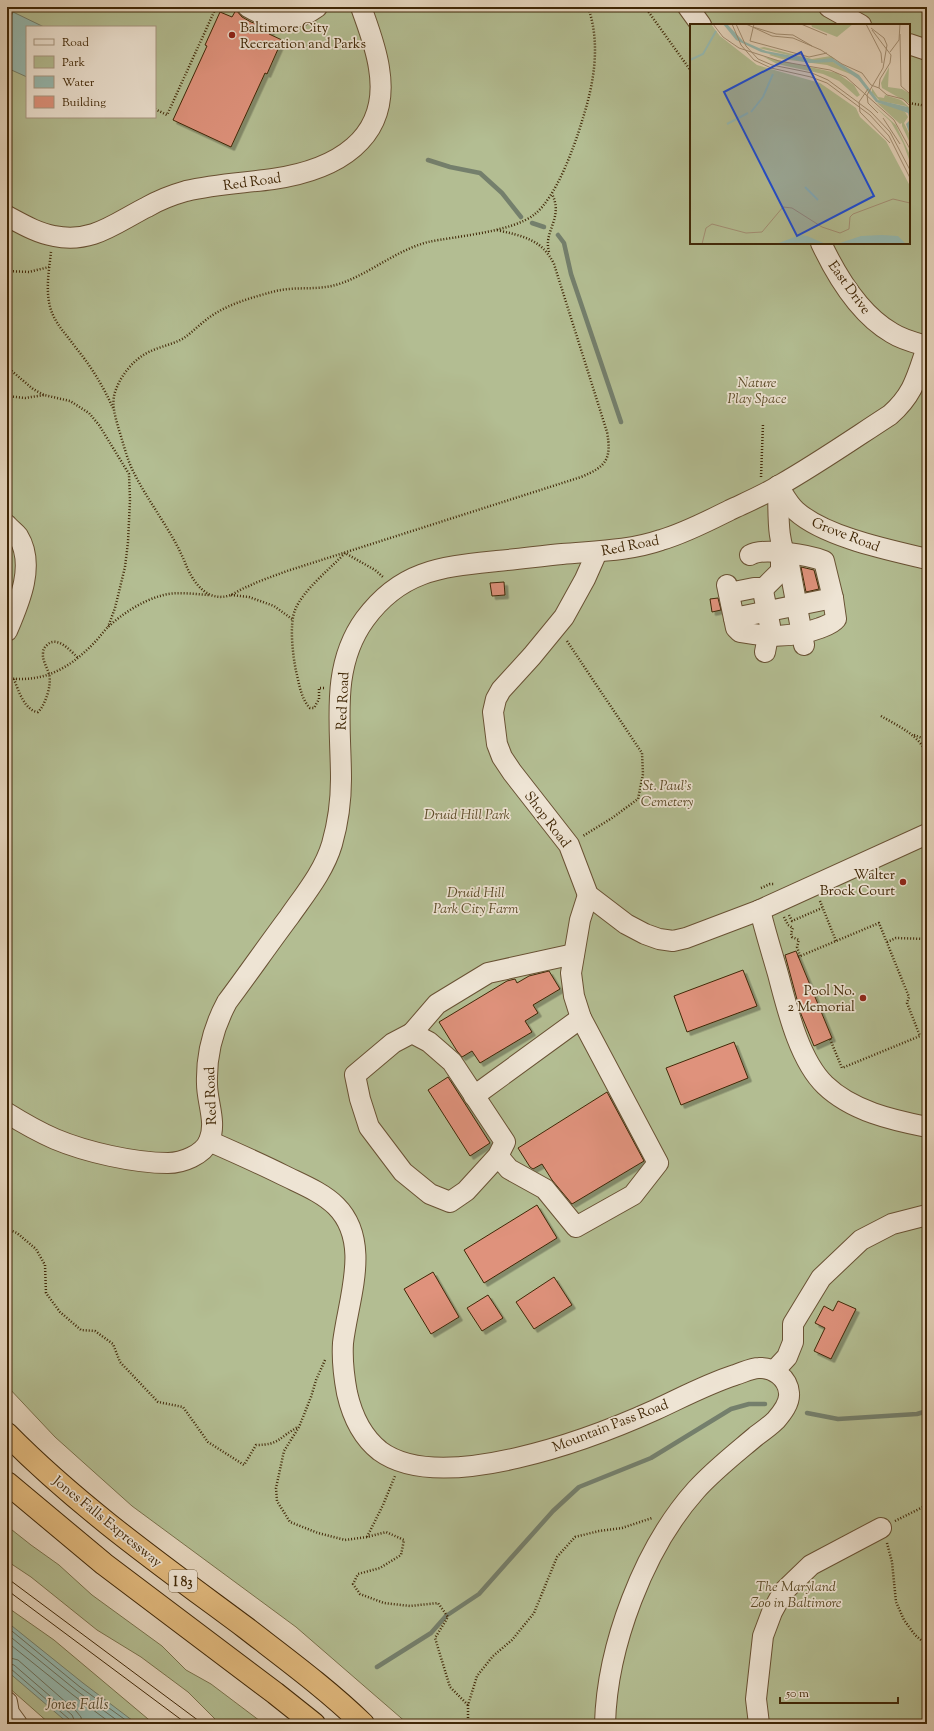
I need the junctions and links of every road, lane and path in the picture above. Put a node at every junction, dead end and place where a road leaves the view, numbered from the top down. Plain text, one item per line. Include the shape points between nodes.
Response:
1 (212, 7) edge
2 (248, 7) edge
3 (317, 7) edge
4 (361, 7) edge
5 (588, 7) edge
6 (645, 7) edge
7 (688, 7) edge
8 (829, 7) edge
9 (700, 24) edge
10 (859, 24) edge
11 (910, 44) edge
12 (927, 50) edge
13 (690, 70) edge
14 (910, 102) edge
15 (927, 106) edge
16 (156, 110) edge
17 (552, 193) junction
18 (7, 216) edge
19 (497, 230) junction
20 (53, 236) junction
21 (822, 244) edge
22 (549, 253) junction
23 (49, 267) junction
24 (7, 271) edge
25 (927, 347) edge
26 (7, 367) edge
27 (44, 395) junction
28 (7, 396) edge
29 (113, 408) junction
30 (763, 424) dead end
31 (134, 473) junction
32 (128, 474) junction
33 (778, 486) junction
34 (760, 496) junction
35 (7, 525) edge
36 (597, 552) junction
37 (345, 553) junction
38 (783, 553) junction
39 (750, 555) dead end
40 (927, 559) edge
41 (385, 579) dead end
42 (832, 594) junction
43 (210, 595) junction
44 (231, 595) junction
45 (766, 601) junction
46 (796, 602) junction
47 (292, 619) junction
48 (557, 626) junction
49 (108, 627) junction
50 (7, 631) edge
51 (803, 639) junction
52 (767, 644) junction
53 (78, 658) junction
54 (49, 675) junction
55 (7, 678) edge
56 (14, 679) junction
57 (341, 689) junction
58 (881, 716) dead end
59 (911, 734) junction
60 (927, 740) edge
61 (927, 754) edge
62 (927, 834) edge
63 (569, 845) junction
64 (770, 884) dead end
65 (813, 886) junction
66 (761, 888) dead end
67 (588, 895) junction
68 (822, 908) junction
69 (760, 910) junction
70 (781, 910) dead end
71 (789, 914) dead end
72 (927, 939) edge
73 (836, 941) junction
74 (887, 942) junction
75 (574, 954) junction
76 (581, 1018) junction
77 (412, 1034) junction
78 (830, 1039) dead end
79 (474, 1096) junction
80 (7, 1113) edge
81 (927, 1127) edge
82 (209, 1141) junction
83 (498, 1156) junction
84 (927, 1215) edge
85 (7, 1229) edge
86 (343, 1347) junction
87 (774, 1371) junction
88 (299, 1427) junction
89 (7, 1434) edge
90 (400, 1461) junction
91 (7, 1483) edge
92 (927, 1505) edge
93 (654, 1517) dead end
94 (881, 1528) junction
95 (367, 1537) junction
96 (927, 1645) edge
97 (7, 1702) edge
98 (468, 1705) junction
99 (17, 1724) edge
100 (314, 1724) edge
101 (363, 1724) edge
102 (468, 1724) edge
103 (605, 1724) edge
104 (759, 1724) edge

1 - 16 path via 214,12 167,115
2 - 3 street via 265,16 286,18 305,14
4 - 20 street, Red Road via 379,68 380,101 377,116 370,129 350,152 318,169 207,187 166,198 95,234 81,238
5 - 17 path via 595,52 592,88 580,128
6 - 13 path
7 - 9 street
8 - 10 street
11 - 12 street
14 - 15 path
17 - 19 path via 534,215 523,222
17 - 22 path via 556,209 546,244
18 - 20 street, Red Road
19 - 22 path via 530,239
19 - 29 path via 410,248 358,276 333,286 271,292 225,308 181,340 140,357 118,384
20 - 23 path
21 - 25 street, East Drive via 864,311 893,334
22 - 37 path via 607,432 610,446 606,461 601,468 580,477
23 - 24 path via 29,272
23 - 29 path via 50,309 63,333 92,369
25 - 33 street, Red Road via 912,390 902,404 877,424
26 - 27 path
27 - 28 path via 25,398
27 - 32 path via 70,401 89,413
29 - 31 path via 126,455
30 - 34 path
31 - 32 path
31 - 43 path via 174,540 194,582
32 - 49 path via 130,500 125,567
33 - 34 street, Red Road
33 - 38 street via 779,533
33 - 40 street, Grove Road via 789,504 813,522 847,537
34 - 36 street, Red Road via 699,526 662,540 630,548
35 - 50 street via 18,536 24,550 26,566 19,602
36 - 48 street, Shop Road via 575,599
36 - 57 street, Red Road via 461,565 441,568 415,577 394,589 379,602 364,621 344,660
37 - 41 path via 375,570
37 - 44 path via 264,579
37 - 47 path via 300,600
38 - 39 street
38 - 42 street via 824,561
38 - 45 street via 781,571
38 - 46 street via 789,564
42 - 46 street
42 - 51 street via 836,619
43 - 44 path
43 - 49 path via 161,595 130,610
44 - 47 path via 274,606
45 - 46 street
45 - 52 street via 770,626
45 - 52 street via 731,602 736,628
46 - 51 street
47 - 57 path via 295,666 306,704 310,708 317,705 319,688
48 - 63 street, Shop Road via 501,690 493,712 497,744 502,757
48 - 63 path via 642,753 643,774 638,800
49 - 53 path
51 - 52 street via 778,637
53 - 54 path
53 - 54 path via 56,641 49,642 43,653
54 - 56 path
54 - 56 path via 45,700 38,712 29,708
55 - 56 path
57 - 82 street, Red Road via 340,807 332,845 325,864 218,1019 212,1034 208,1070 207,1084 212,1122
58 - 59 path
59 - 60 path
59 - 61 path
62 - 65 street
63 - 67 street, Shop Road
64 - 66 path
65 - 68 path
65 - 69 street
67 - 69 street via 626,924 659,939 673,941
67 - 75 street via 580,920
68 - 71 path via 792,921
68 - 73 path
69 - 81 street via 786,1005 802,1048 824,1084 843,1099 870,1112
70 - 73 path via 787,923 793,928 791,935 799,940 799,956
72 - 74 path via 896,938
73 - 74 path via 879,924
74 - 78 path via 909,997 907,1004 920,1036 842,1068
75 - 76 street via 571,973 574,996
75 - 77 street via 488,973 437,1004
76 - 79 street
76 - 83 street via 658,1163 633,1195 576,1227 545,1189 509,1169
77 - 79 street via 429,1042 452,1062
77 - 83 street via 393,1043 355,1075 369,1127 403,1172 430,1194 450,1202 466,1191
79 - 83 street via 505,1142
80 - 82 street, Red Road via 56,1139 87,1150 144,1161 169,1163 190,1158 202,1150
82 - 86 street, Mountain Pass Road via 315,1190 336,1205 350,1223 355,1240 356,1267
84 - 87 street via 892,1224 861,1240 821,1278 793,1324 793,1342 787,1357
85 - 88 path via 17,1233 36,1249 45,1265 46,1293 60,1312 81,1330 95,1331 113,1344 120,1362 147,1391 158,1402 183,1407 208,1442 244,1465 256,1445 278,1442 285,1434
86 - 88 path via 333,1351 323,1363
86 - 90 street, Mountain Pass Road via 351,1412 362,1433 381,1451
87 - 90 street, Mountain Pass Road via 760,1368 725,1378 582,1439 521,1457 466,1468 431,1467
87 - 103 street via 784,1379 790,1391 788,1403 776,1420 696,1490 674,1518 638,1583 626,1616 608,1684
88 - 95 path via 284,1450 276,1488 280,1506 290,1522 318,1533 345,1540
89 - 101 highway, Jones Falls Expressway / I 83 via 65,1488 294,1664
90 - 95 path
91 - 100 highway, I 83 via 104,1564
92 - 94 path
93 - 98 path via 622,1528 575,1537 557,1557 534,1613 477,1676
94 - 96 path via 892,1562 896,1602 904,1620
94 - 104 street via 811,1565 782,1592 763,1636 756,1699
95 - 98 path via 386,1532 404,1540 401,1555 380,1568 358,1574 353,1584 360,1594 384,1603 410,1606 438,1603 448,1617 435,1638 438,1650 450,1687
97 - 99 street via 9,1713
98 - 102 path

